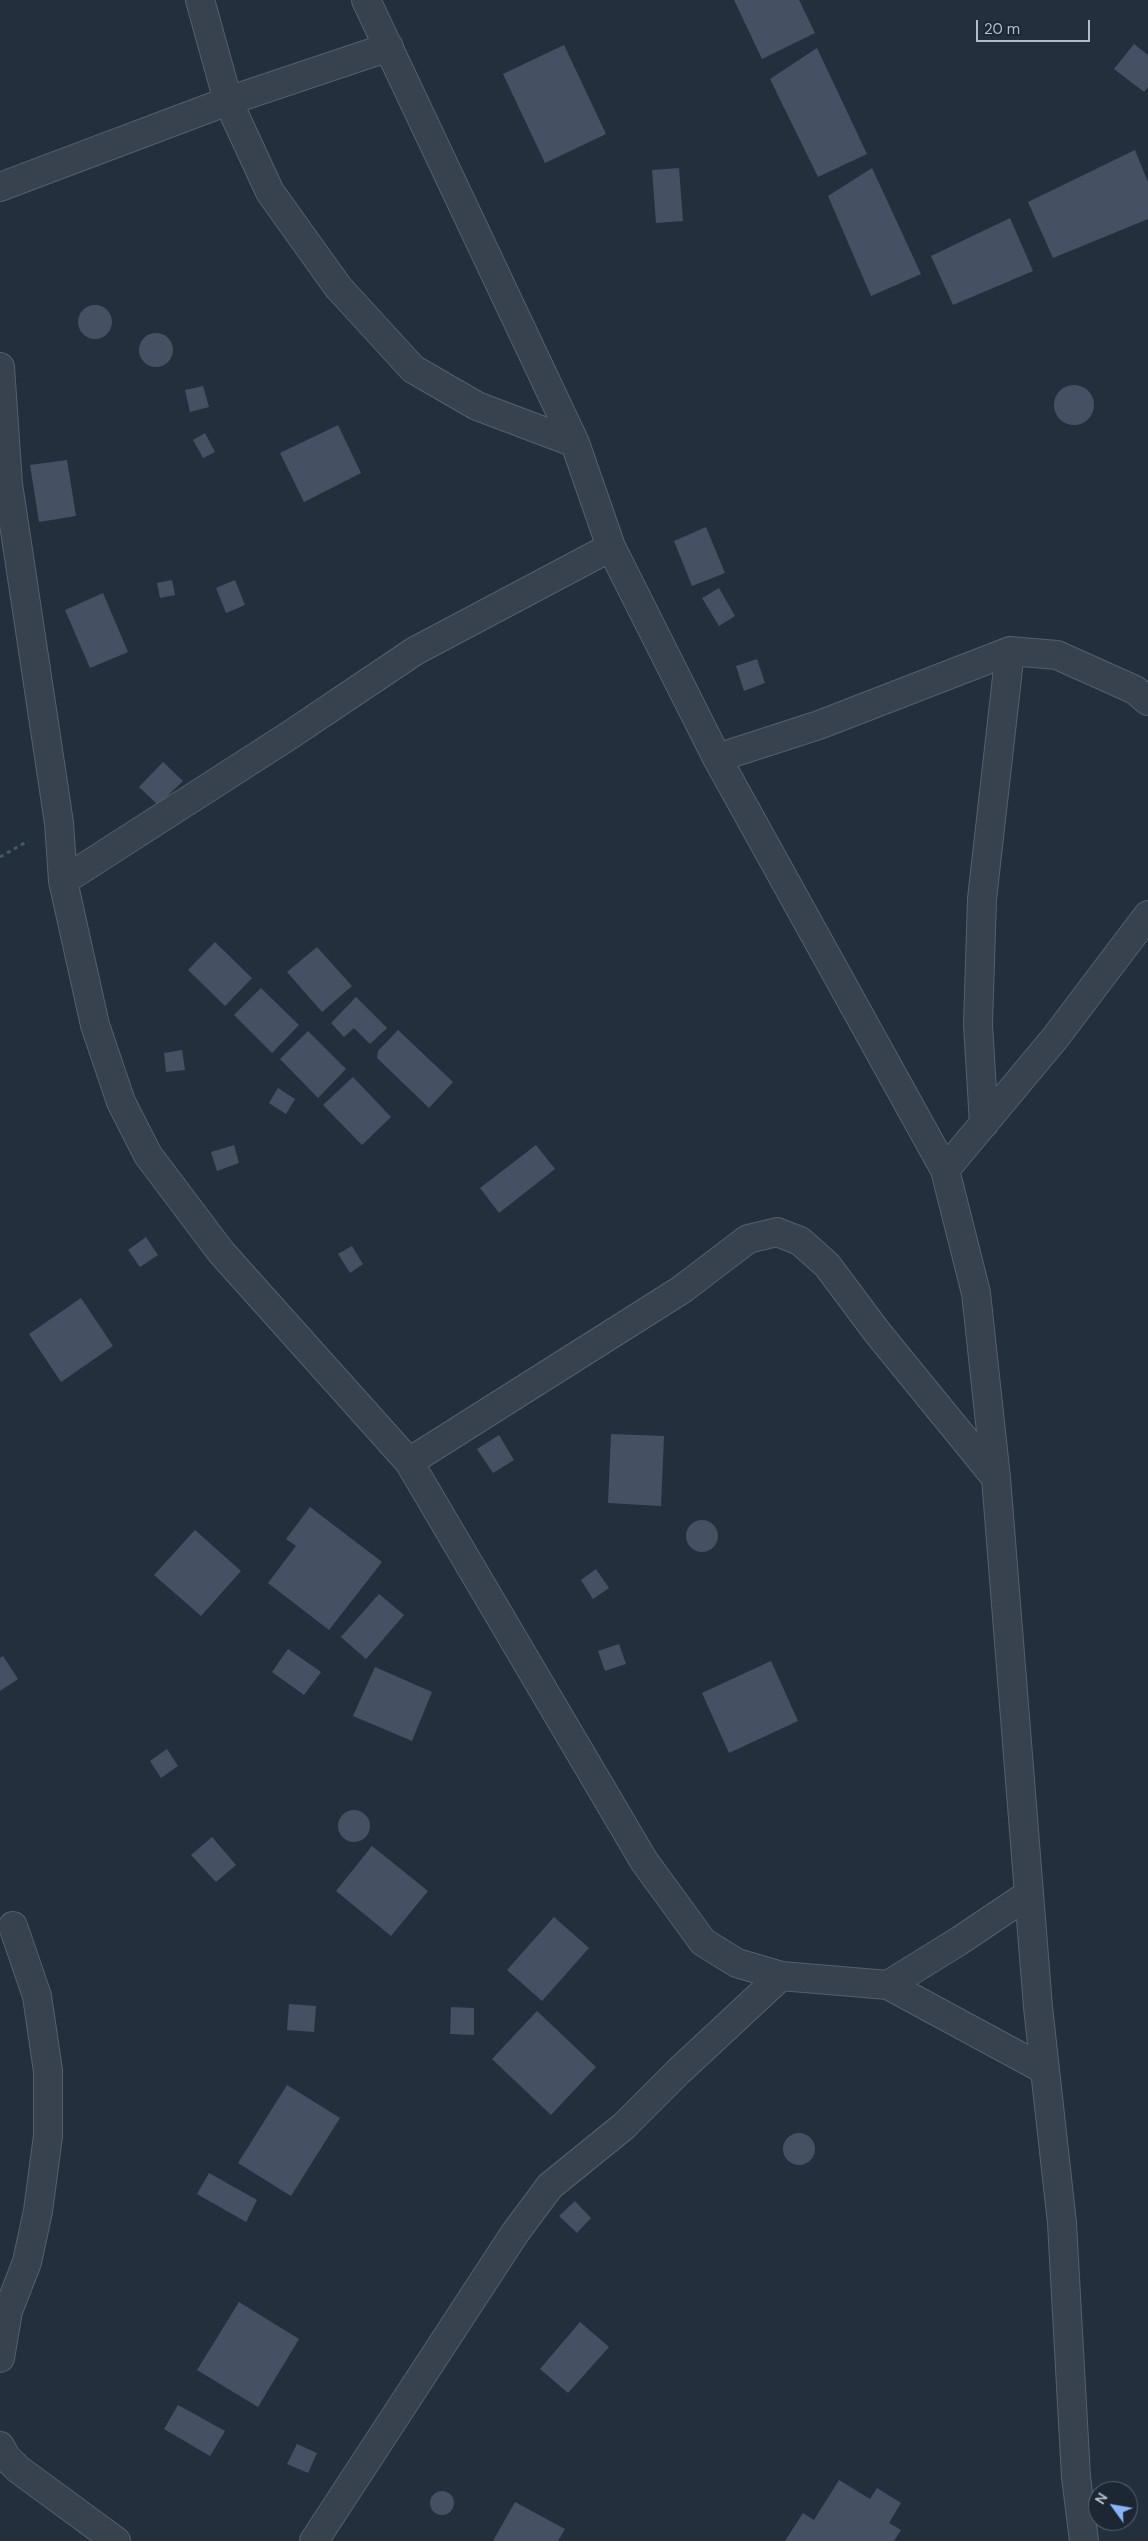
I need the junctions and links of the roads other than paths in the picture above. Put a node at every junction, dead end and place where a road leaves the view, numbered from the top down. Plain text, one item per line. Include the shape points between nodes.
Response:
1 (200, 0) edge
2 (366, 0) edge
3 (389, 47) junction
4 (228, 102) junction
5 (0, 187) edge
6 (0, 367) edge
7 (575, 443) junction
8 (611, 547) junction
9 (1010, 651) junction
10 (1148, 701) edge
11 (717, 758) junction
12 (64, 881) junction
13 (1148, 915) edge
14 (984, 1124) junction
15 (945, 1170) junction
16 (409, 1462) junction
17 (996, 1478) junction
18 (1029, 1894) junction
19 (13, 1926) dead end
20 (781, 1976) junction
21 (888, 1985) junction
22 (1045, 2070) junction
23 (0, 2358) edge
24 (0, 2446) edge
25 (116, 2541) edge
26 (314, 2541) edge
27 (1084, 2541) edge

1 - 4 street
2 - 3 street
3 - 4 street
3 - 7 street
4 - 5 street
4 - 7 street via 270,192 338,287 413,368 477,406
6 - 12 street via 8,484
7 - 8 street
8 - 11 street
8 - 12 street via 415,650 282,741
9 - 10 street via 1058,654 1135,690
9 - 11 street via 819,725
9 - 14 street via 982,899 978,1024
11 - 15 street
12 - 16 street via 95,1025 121,1102 148,1155 221,1252
13 - 14 street via 1055,1038
14 - 15 street
15 - 17 street via 976,1293
16 - 17 street via 681,1290 748,1239 777,1232 800,1241 827,1265
16 - 20 street via 644,1861 702,1942 737,1964
17 - 18 street
18 - 21 street
18 - 22 street
19 - 23 street via 37,1996 48,2071 48,2136 27,2262 8,2311
20 - 21 street
20 - 26 street via 624,2126 550,2186 515,2233
21 - 22 street
22 - 27 street via 1062,2223 1076,2477
24 - 25 street via 18,2469

